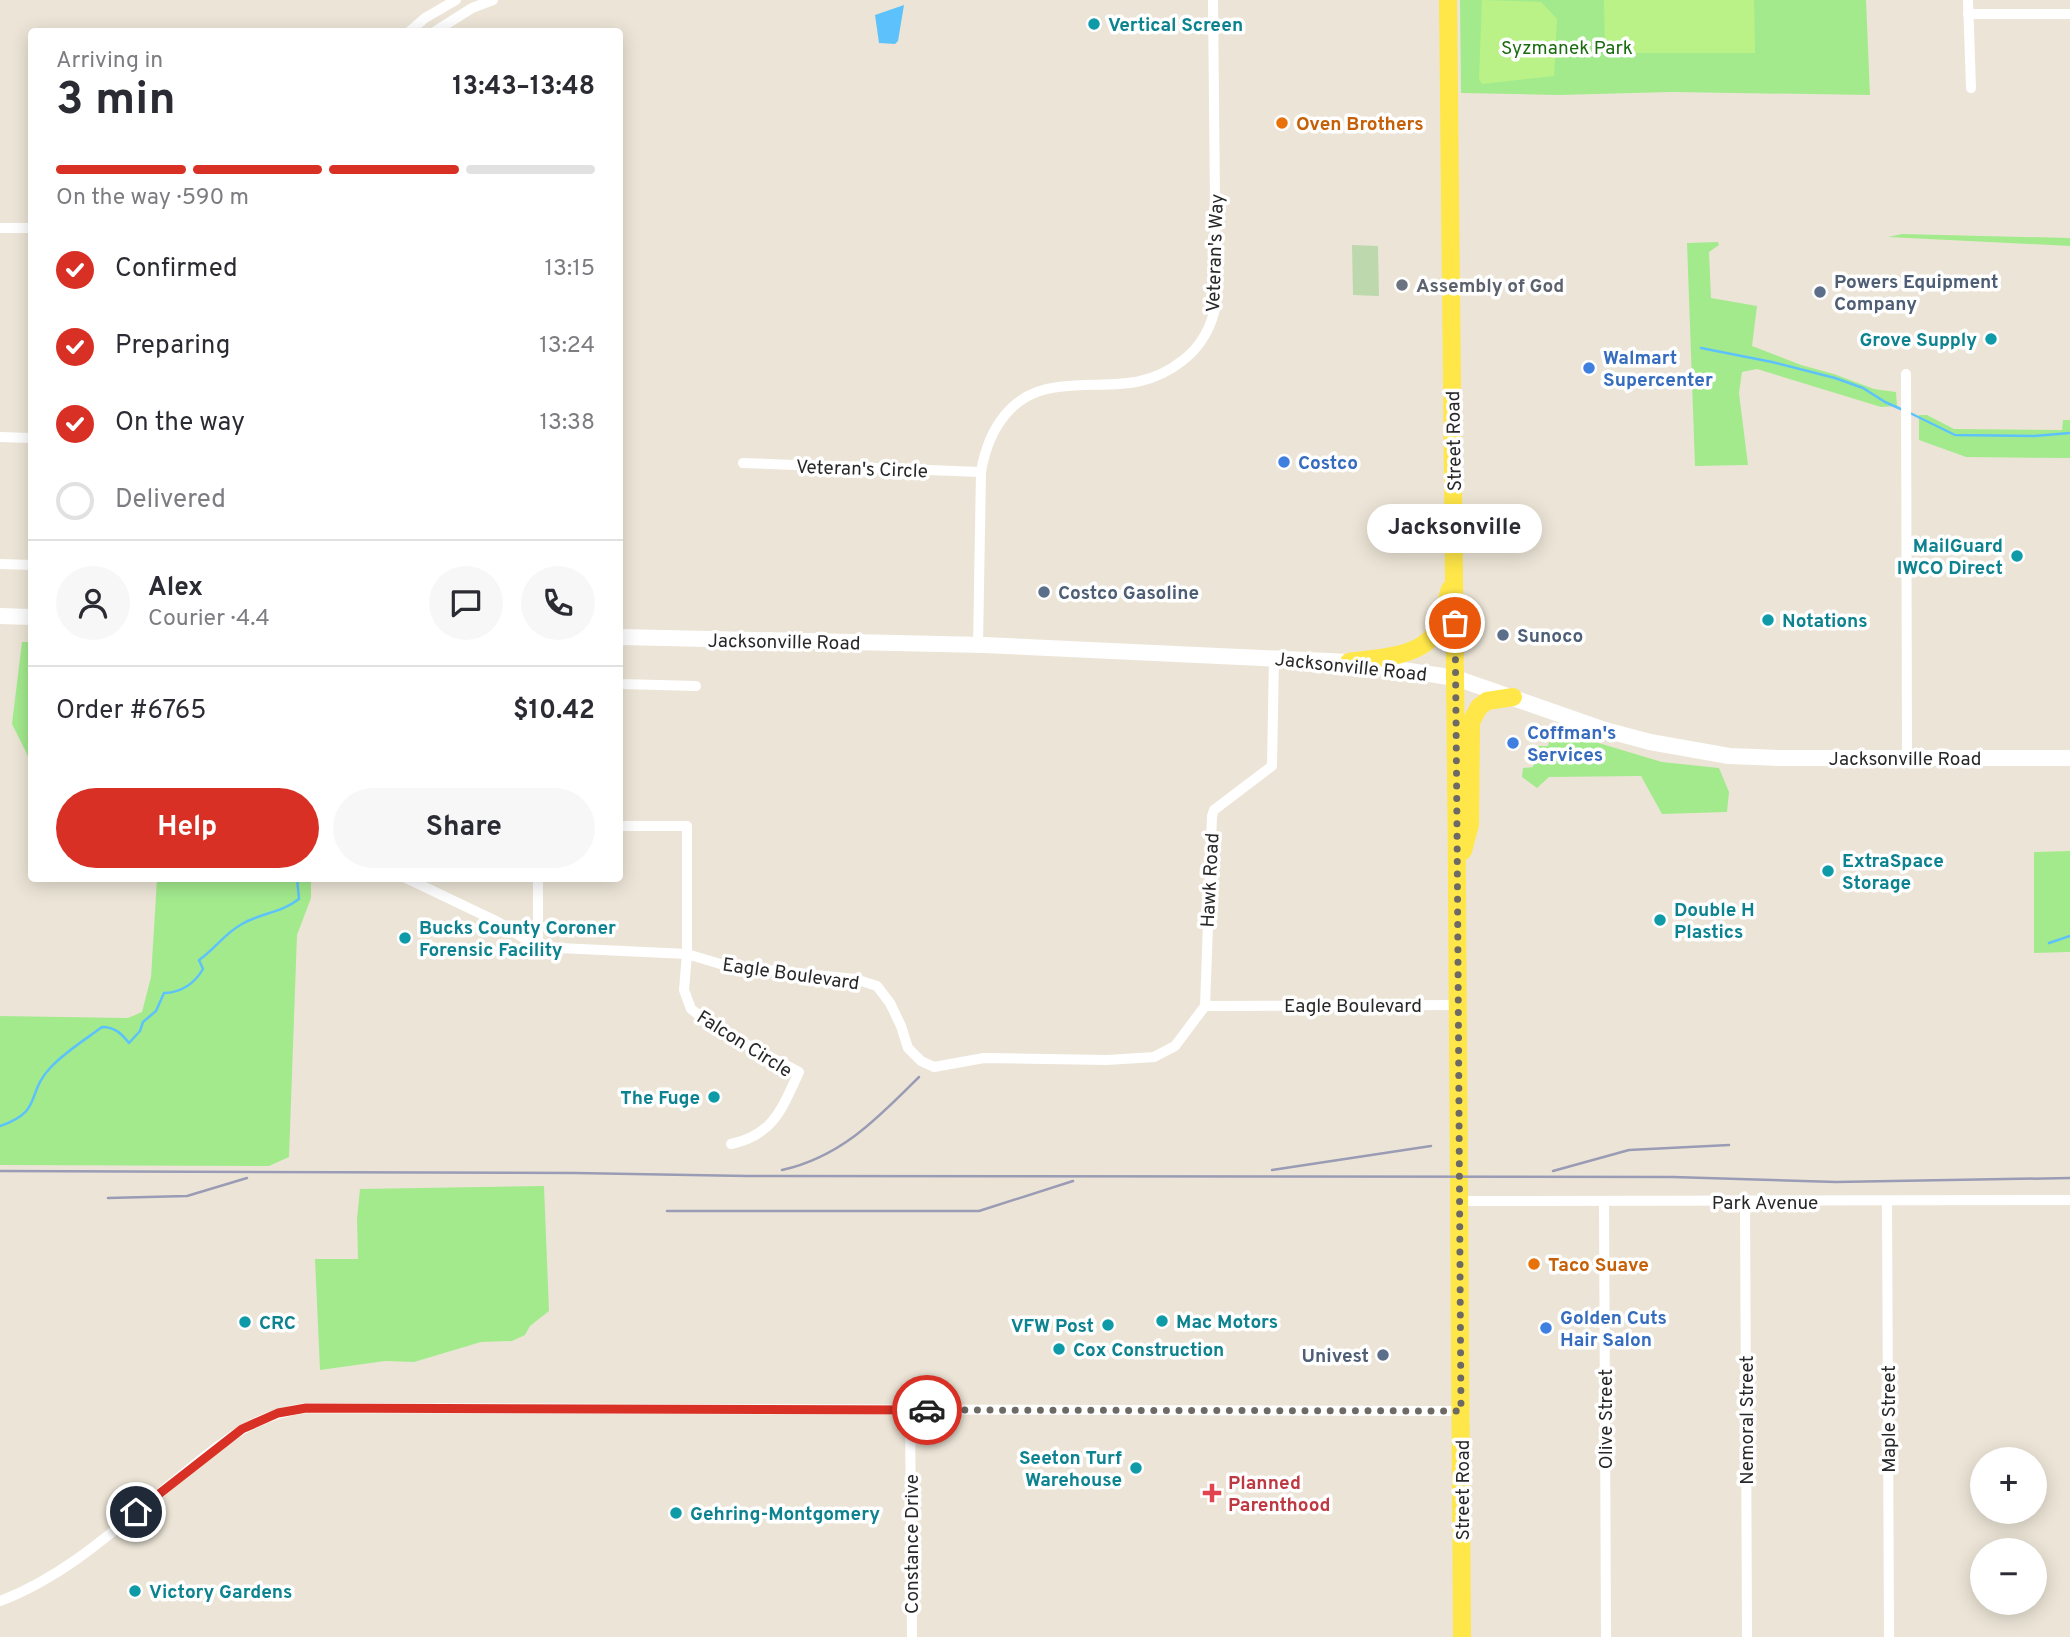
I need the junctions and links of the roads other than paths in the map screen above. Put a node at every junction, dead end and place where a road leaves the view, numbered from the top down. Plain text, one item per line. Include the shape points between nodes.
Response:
1 (456, 0) edge
2 (493, 0) edge
3 (1213, 0) edge
4 (1448, 0) edge
5 (1968, 0) edge
6 (478, 3) edge
7 (1968, 14) junction
8 (2070, 15) edge
9 (414, 28) edge
10 (440, 28) edge
11 (1971, 88) dead end
12 (0, 228) edge
13 (28, 228) edge
14 (1906, 374) dead end
15 (0, 437) edge
16 (28, 438) edge
17 (743, 463) dead end
18 (981, 472) junction
19 (0, 564) edge
20 (28, 565) edge
21 (1455, 576) junction
22 (0, 616) edge
23 (28, 617) edge
24 (623, 637) edge
25 (978, 645) junction
26 (1274, 657) junction
27 (1349, 662) junction
28 (1456, 678) junction
29 (623, 684) edge
30 (696, 686) dead end
31 (1513, 696) junction
32 (1907, 758) junction
33 (2070, 758) edge
34 (623, 826) edge
35 (1459, 864) junction
36 (414, 882) edge
37 (538, 882) edge
38 (538, 947) junction
39 (687, 954) junction
40 (1459, 1005) junction
41 (1205, 1006) junction
42 (731, 1144) dead end
43 (2070, 1200) edge
44 (1460, 1201) junction
45 (1604, 1201) junction
46 (1887, 1201) junction
47 (1745, 1202) junction
48 (910, 1410) junction
49 (1461, 1411) junction
50 (0, 1601) edge
51 (912, 1637) edge
52 (1462, 1637) edge
53 (1606, 1637) edge
54 (1747, 1637) edge
55 (1889, 1637) edge

1 - 9 street
2 - 6 street
3 - 18 street, Veteran's Way via 1216,302 1209,327 1190,355 1158,376 1130,384 1058,387 1019,402 993,431
4 - 21 main road, Street Road
5 - 7 street
6 - 10 street
7 - 8 street
7 - 11 street
12 - 13 street
14 - 32 street
15 - 16 street
17 - 18 street, Veteran's Circle
18 - 25 street, Veteran's Way
19 - 20 street
21 - 27 main road via 1430,639 1411,651
21 - 28 main road, Street Road
22 - 23 main road
24 - 25 main road, Jacksonville Road
25 - 26 main road, Jacksonville Road
26 - 27 main road, Jacksonville Road
26 - 41 street, Hawk Road via 1272,766 1212,816
27 - 28 main road, Jacksonville Road
28 - 31 main road, Jacksonville Road
28 - 35 main road, Street Road
29 - 30 street
31 - 32 main road, Jacksonville Road via 1621,735 1730,756
31 - 35 main road via 1487,701 1471,722 1470,825
32 - 33 main road, Jacksonville Road
34 - 39 street, Falcon Circle via 687,826
35 - 40 main road, Street Road
36 - 38 street via 498,922
37 - 38 street
38 - 39 street, Eagle Boulevard
39 - 41 street, Eagle Boulevard via 727,966 855,979 877,986 890,1003 908,1048 921,1062 934,1067 984,1058 1154,1057 1175,1046
39 - 42 street, Falcon Circle via 684,996 691,1009 719,1030 799,1072 773,1123 755,1136
40 - 41 street, Eagle Boulevard
40 - 44 main road, Street Road
43 - 46 street, Park Avenue
44 - 45 street, Park Avenue
44 - 49 main road, Street Road
45 - 47 street, Park Avenue
45 - 53 street, Olive Street
46 - 47 street, Park Avenue
46 - 55 street, Maple Street
47 - 54 street, Nemoral Street
48 - 49 street
48 - 50 street via 289,1410 230,1437 70,1564
48 - 51 street, Constance Drive
49 - 52 main road, Street Road

